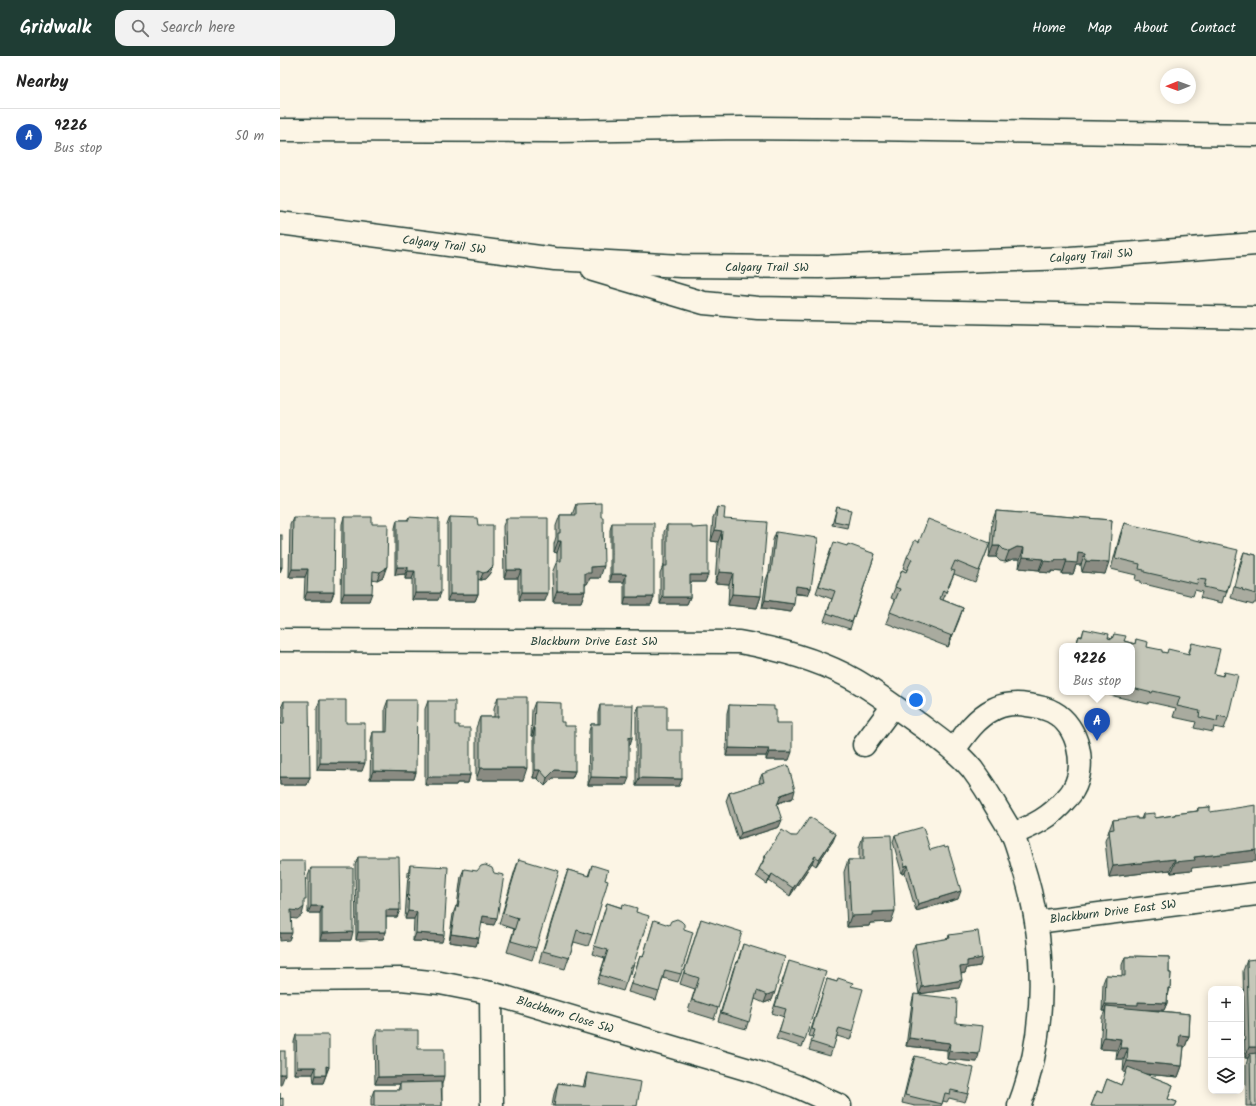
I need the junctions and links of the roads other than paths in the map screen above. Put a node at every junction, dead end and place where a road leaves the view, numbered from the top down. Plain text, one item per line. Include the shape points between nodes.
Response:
1 (280, 130) edge
2 (1256, 135) edge
3 (280, 223) edge
4 (1256, 244) edge
5 (555, 259) junction
6 (1256, 318) edge
7 (280, 640) edge
8 (893, 706) junction
9 (864, 745) dead end
10 (954, 750) junction
11 (1012, 834) junction
12 (1256, 894) edge
13 (1037, 922) junction
14 (280, 980) edge
15 (491, 993) junction
16 (492, 1106) edge
17 (840, 1106) edge
18 (1020, 1106) edge

1 - 2 main road via 557,131 741,128
3 - 5 main road, Calgary Trail SW
4 - 5 main road, Calgary Trail SW via 1070,258 819,267 681,266
5 - 6 main road via 704,303 758,308
7 - 8 main road, Blackburn Drive East SW via 739,642 797,655 822,665 854,680
8 - 9 main road
8 - 10 main road, Blackburn Drive East SW
10 - 11 main road, Blackburn Drive East SW via 990,796
10 - 11 main road via 970,727 995,708 1017,703 1054,712 1069,726 1079,748 1081,770 1073,791 1056,811 1033,826
11 - 13 main road, Blackburn Drive East SW via 1028,881
12 - 13 main road, Blackburn Drive East SW
13 - 18 main road via 1040,972 1037,1038
14 - 15 main road, Blackburn Close SW via 401,979 440,983
15 - 16 main road
15 - 17 main road, Blackburn Close SW via 756,1072 796,1086

